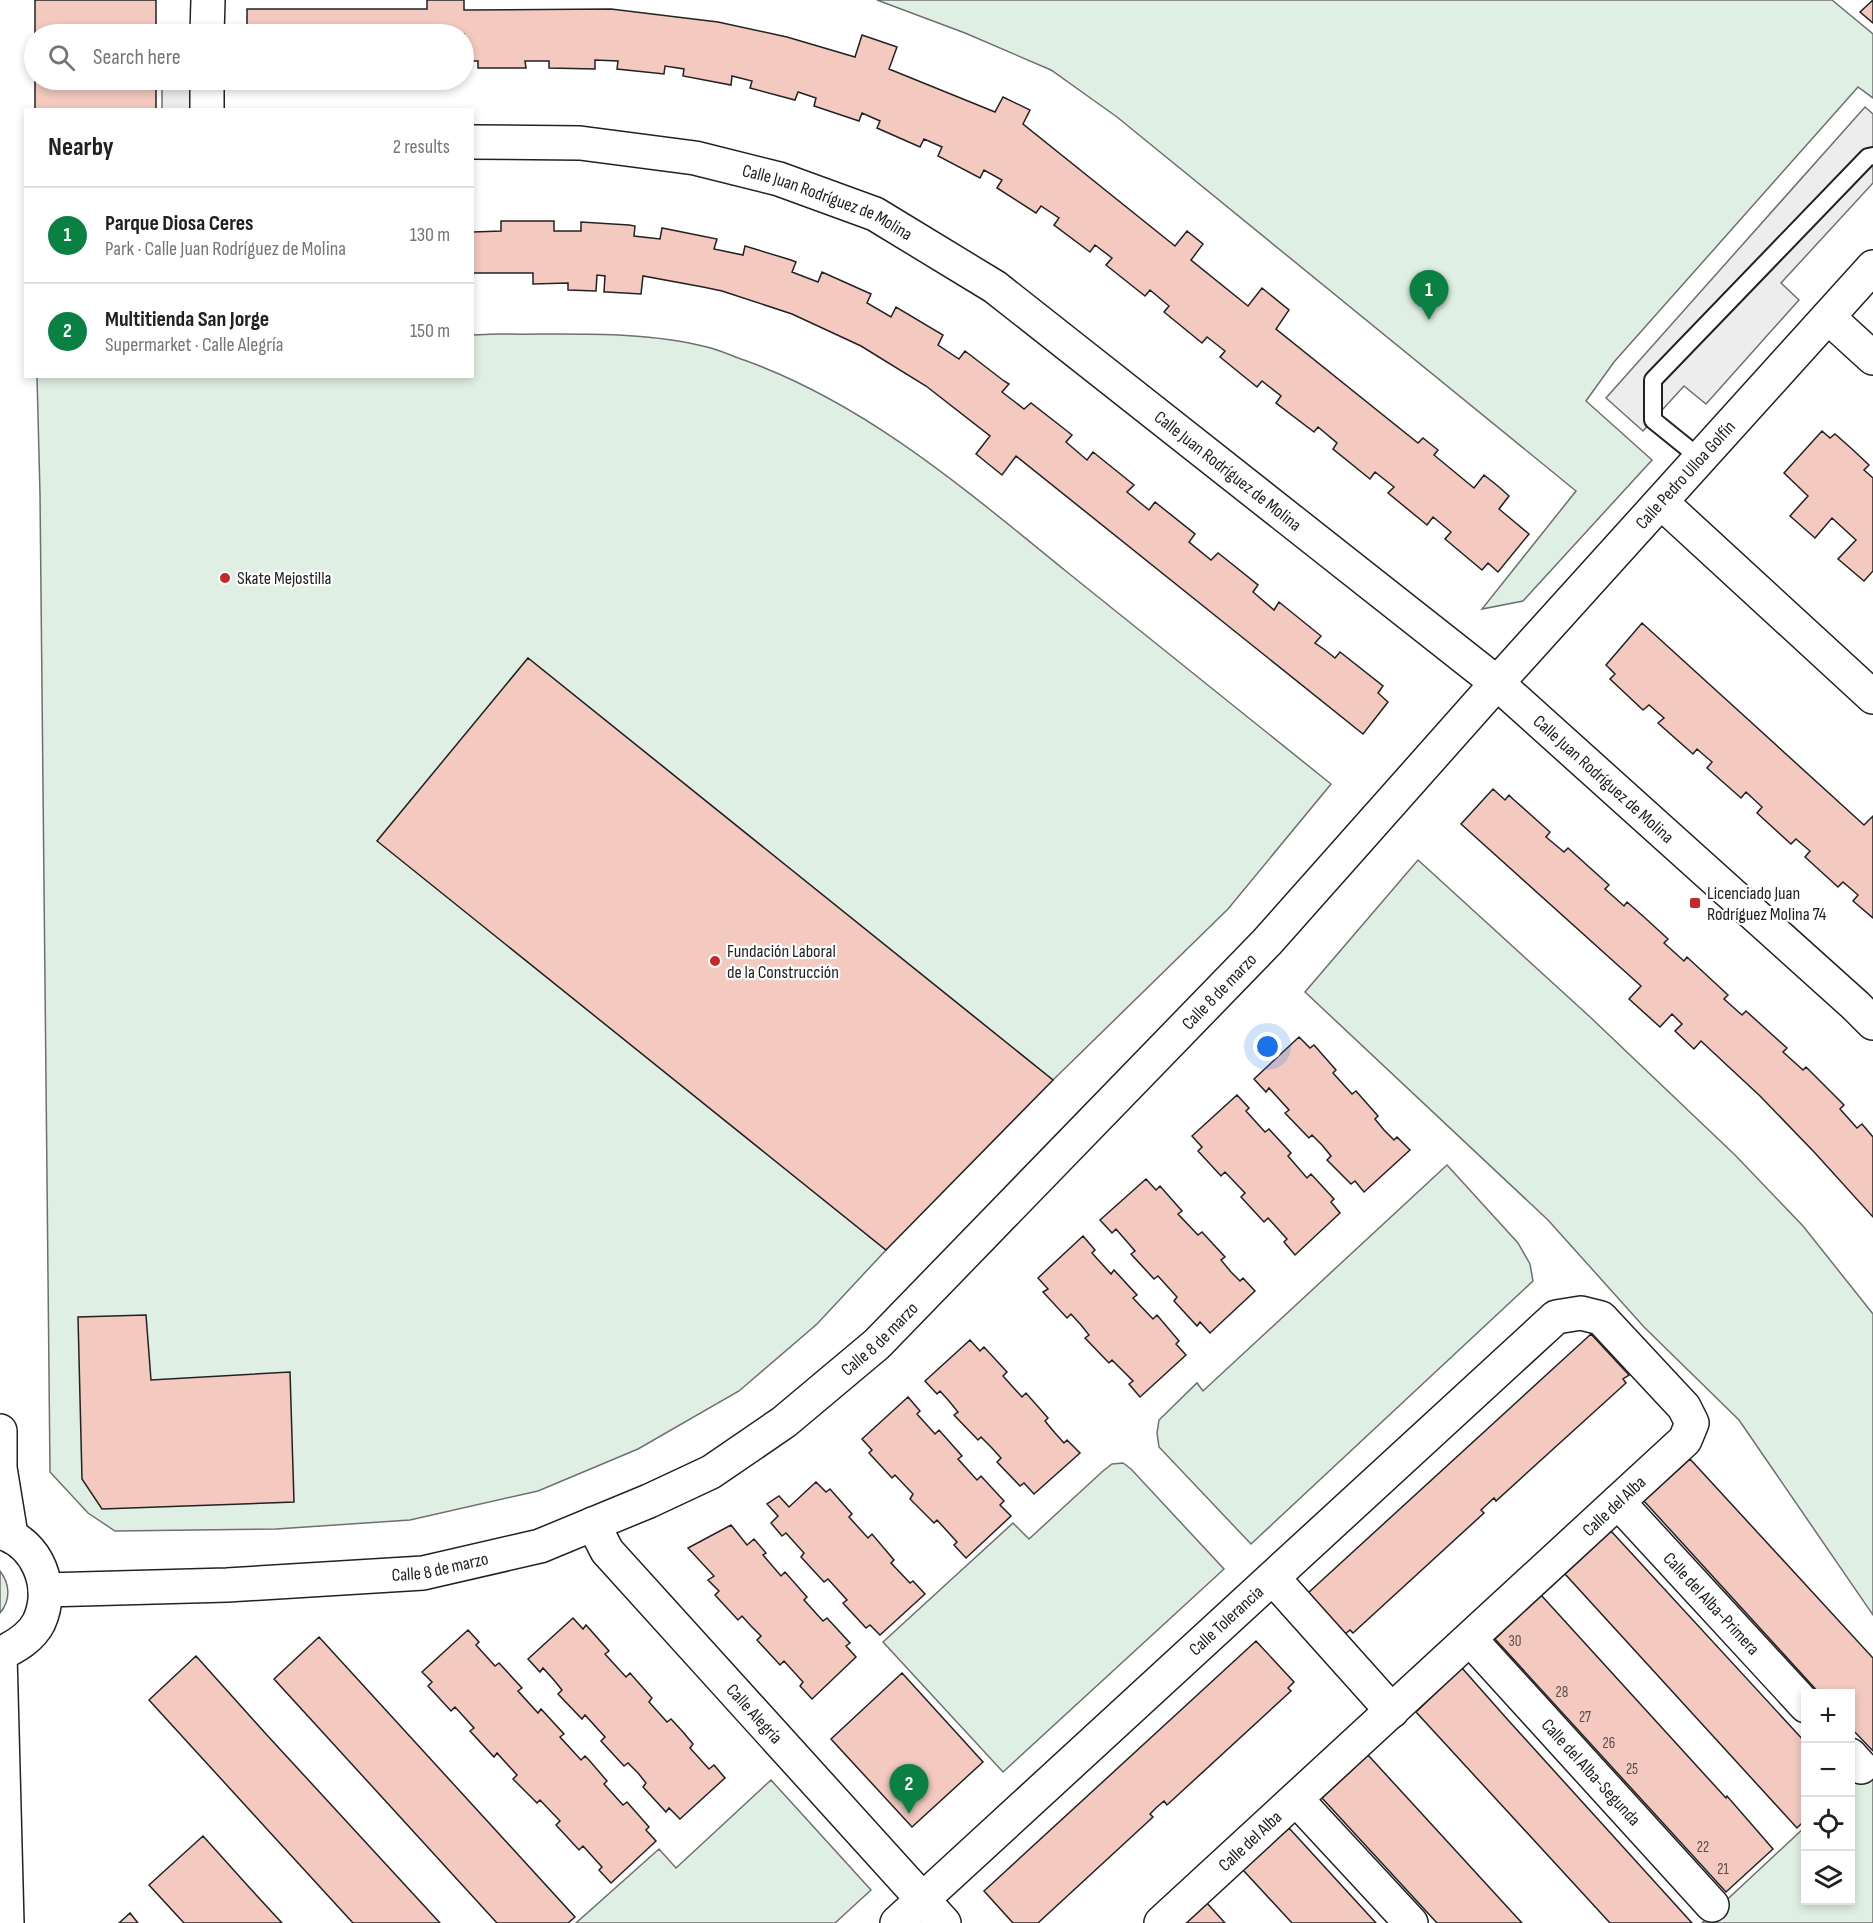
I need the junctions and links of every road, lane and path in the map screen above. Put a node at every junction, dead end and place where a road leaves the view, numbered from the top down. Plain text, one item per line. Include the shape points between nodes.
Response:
1 (208, 0) edge
2 (207, 24) edge
3 (207, 90) edge
4 (207, 108) edge
5 (474, 142) edge
6 (1873, 156) edge
7 (1873, 267) edge
8 (1828, 317) junction
9 (1873, 358) edge
10 (1700, 458) junction
11 (1661, 502) junction
12 (1497, 683) junction
13 (1873, 697) edge
14 (1873, 1023) edge
15 (1556, 1317) joint
16 (0, 1431) edge
17 (1618, 1502) junction
18 (593, 1524) junction
19 (5, 1534) edge
20 (1273, 1578) junction
21 (45, 1590) junction
22 (1470, 1639) junction
23 (0, 1654) edge
24 (1801, 1701) edge
25 (1392, 1711) junction
26 (1296, 1799) junction
27 (1712, 1905) dead end
28 (934, 1911) edge
29 (7, 1923) edge
30 (897, 1923) edge
31 (1161, 1923) edge
32 (1411, 1923) edge

1 - 2 street
3 - 4 street
5 - 12 street, Calle Juan Rodríguez de Molina via 580,143 695,158 779,178 875,214 995,287
6 - 10 lane via 1868,156 1653,380 1653,420
7 - 8 street, Calle Pedro Ulloa Golfín
8 - 9 street
8 - 10 street, Calle Pedro Ulloa Golfín
10 - 11 street, Calle Pedro Ulloa Golfín
11 - 12 street, Calle Pedro Ulloa Golfín
11 - 13 street
12 - 14 street, Calle Juan Rodríguez de Molina
12 - 18 street, Calle 8 de marzo via 1267,942 877,1344 784,1422 711,1472
15 - 17 street, Calle del Alba via 1581,1312 1601,1318 1684,1407 1692,1423 1685,1440
15 - 20 street, Calle Tolerancia
16 - 19 street
17 - 22 street, Calle del Alba
17 - 24 street, Calle del Alba-Primera
18 - 21 street, Calle 8 de marzo via 540,1546 423,1573 227,1585
18 - 28 street, Calle Alegría via 607,1551
19 - 21 street via 31,1551 43,1571
20 - 25 street
20 - 28 street, Calle Tolerancia
21 - 23 street via 38,1624 22,1643
22 - 25 street, Calle del Alba
22 - 27 street, Calle del Alba-Segunda
23 - 29 street
25 - 26 street, Calle del Alba
26 - 31 street, Calle del Alba
26 - 32 street
28 - 30 street, Calle Tolerancia

